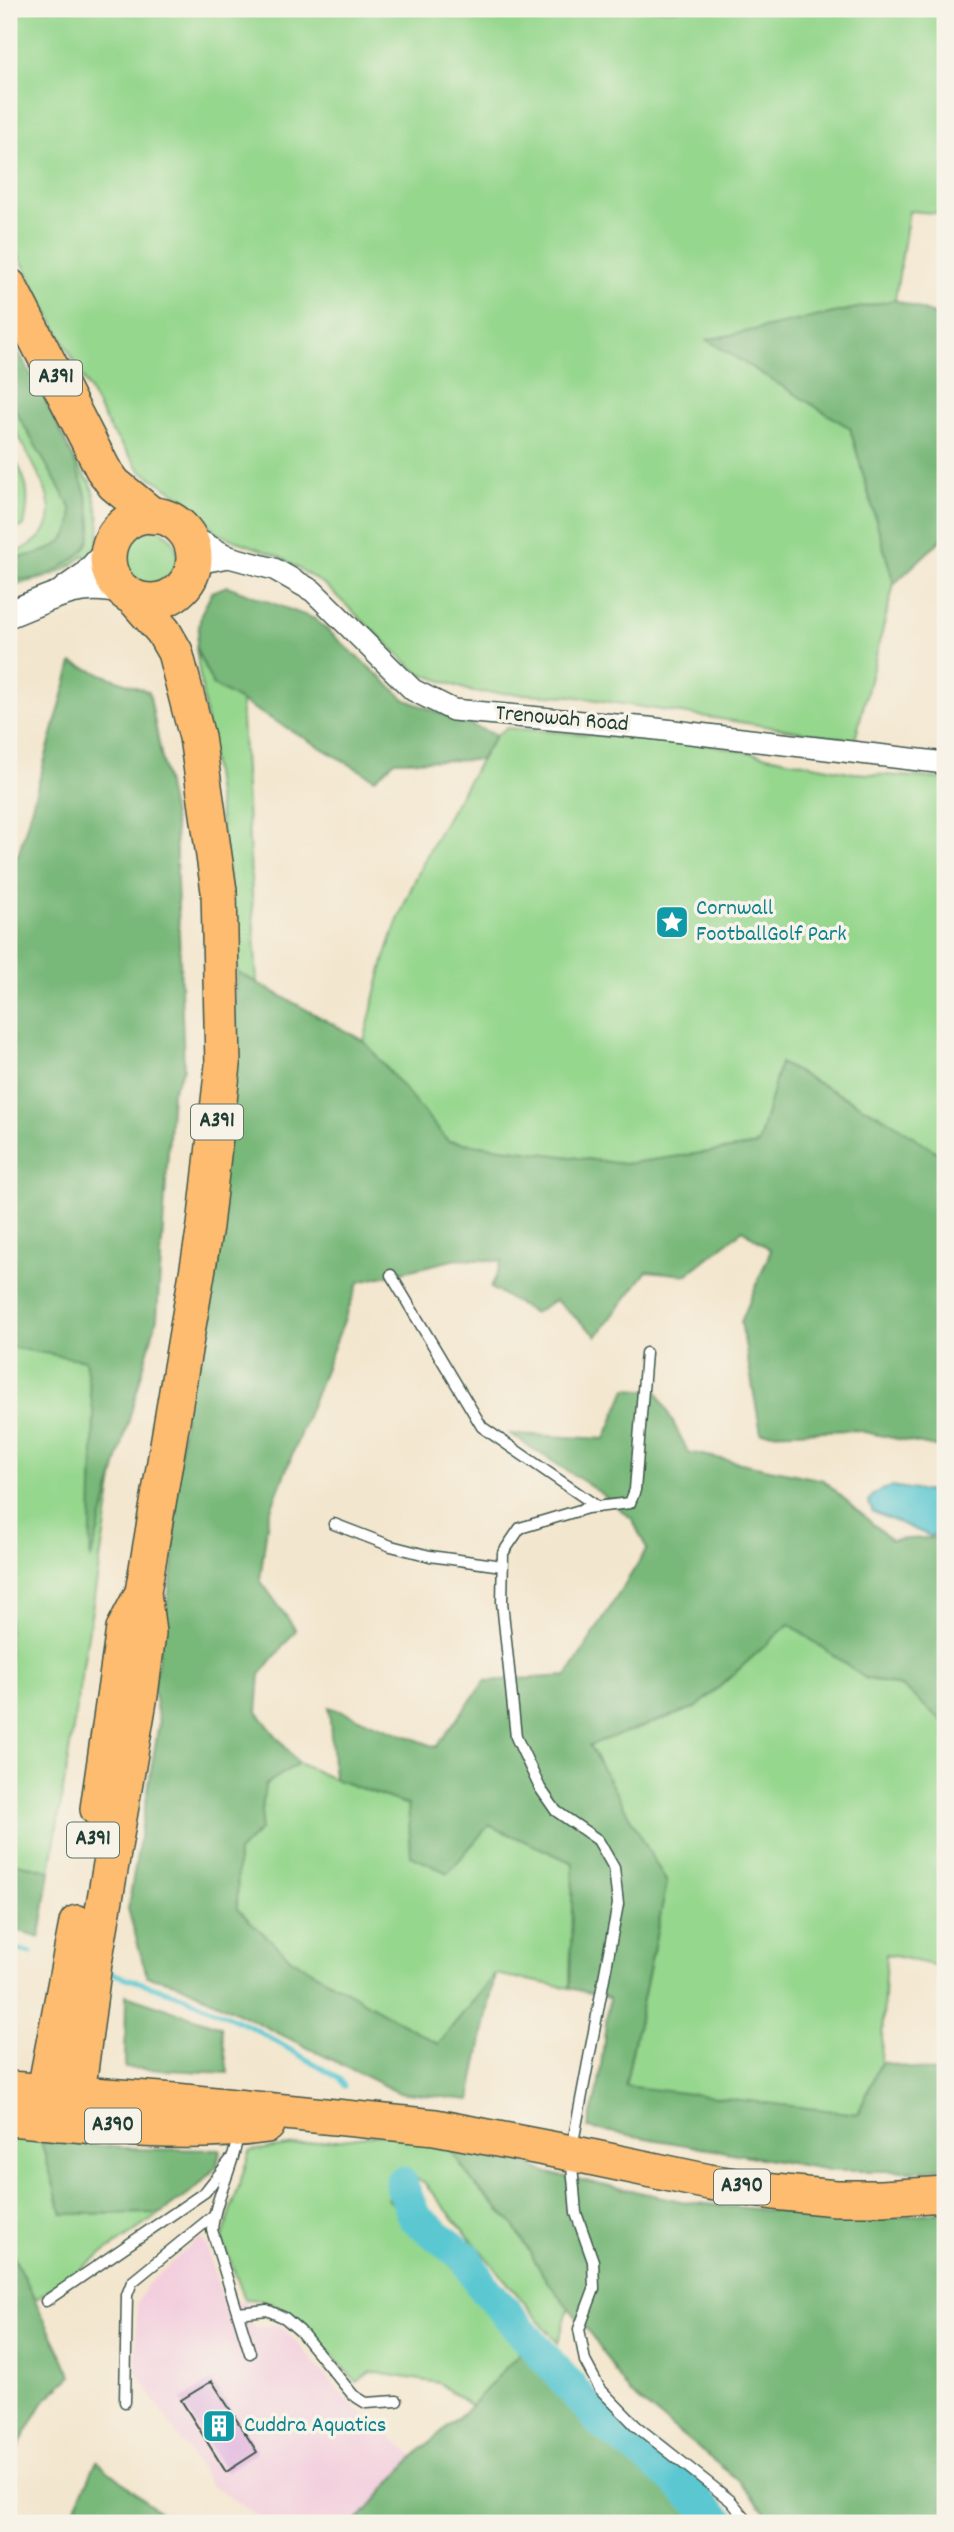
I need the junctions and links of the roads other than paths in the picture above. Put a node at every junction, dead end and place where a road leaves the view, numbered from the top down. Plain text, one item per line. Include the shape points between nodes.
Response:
1 (9, 286) edge
2 (103, 469) junction
3 (153, 516) junction
4 (185, 533) junction
5 (109, 547) junction
6 (229, 557) junction
7 (191, 572) junction
8 (64, 591) junction
9 (129, 595) junction
10 (9, 614) edge
11 (174, 652) junction
12 (945, 763) edge
13 (391, 1275) dead end
14 (646, 1353) dead end
15 (598, 1507) junction
16 (334, 1524) dead end
17 (502, 1566) junction
18 (9, 2089) edge
19 (61, 2092) junction
20 (9, 2118) edge
21 (59, 2123) junction
22 (238, 2130) junction
23 (571, 2152) junction
24 (945, 2194) edge
25 (213, 2216) junction
26 (46, 2301) dead end
27 (238, 2313) junction
28 (250, 2353) dead end
29 (397, 2401) dead end
30 (125, 2402) dead end
31 (749, 2523) edge

1 - 2 highway, A391
2 - 3 highway, A391
2 - 5 highway, A391
3 - 4 highway via 174,523
3 - 5 highway via 130,521 118,530
4 - 6 street, Trenowah Road
4 - 7 highway via 192,547
5 - 8 street via 85,576
5 - 9 highway via 111,574
6 - 7 street via 202,562
6 - 12 street, Trenowah Road via 274,569 313,591 413,691 453,710
7 - 9 highway via 180,590 166,599 149,601
7 - 11 highway, A391 via 176,625
8 - 9 street via 105,587
8 - 10 street
9 - 11 highway, A391 via 163,631
11 - 19 highway, A391 via 197,737 219,891 223,1065 205,1226 143,1592 124,1629
13 - 15 lane via 482,1427
14 - 15 lane via 635,1490 630,1503
15 - 17 lane via 520,1528 503,1553
16 - 17 lane via 430,1556
17 - 23 lane via 516,1737 556,1811 598,1840 614,1868 618,1903
18 - 19 highway, A390
19 - 21 highway
19 - 22 highway, A390
20 - 21 highway, A390
21 - 22 highway, A390
22 - 23 highway, A390 via 332,2115 435,2127
22 - 25 lane
22 - 26 lane via 205,2192
23 - 24 highway, A390 via 774,2192 883,2199
23 - 31 lane via 576,2213 593,2261 594,2290 579,2329 585,2361 600,2389 636,2426 731,2501
25 - 27 lane via 212,2230
25 - 30 lane via 132,2282 127,2295
27 - 28 lane
27 - 29 lane via 267,2310 285,2318 353,2395 366,2403

